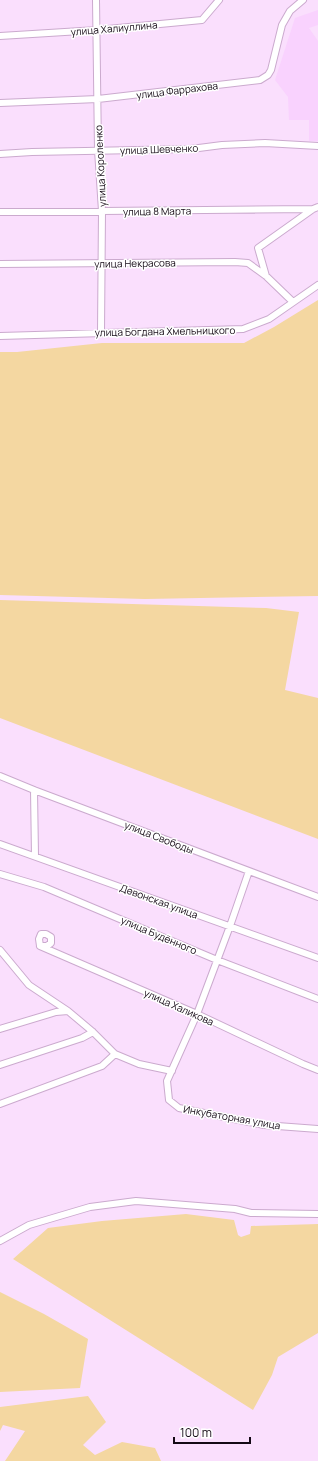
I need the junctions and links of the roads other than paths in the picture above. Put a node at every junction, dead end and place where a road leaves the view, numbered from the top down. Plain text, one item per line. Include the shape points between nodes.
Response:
1 (96, 0) edge
2 (219, 0) edge
3 (303, 0) edge
4 (97, 30) junction
5 (0, 36) edge
6 (98, 99) junction
7 (0, 103) edge
8 (318, 146) edge
9 (98, 150) junction
10 (0, 154) edge
11 (316, 208) edge
12 (102, 211) junction
13 (0, 212) edge
14 (0, 264) edge
15 (102, 264) junction
16 (266, 276) junction
17 (318, 285) edge
18 (292, 302) junction
19 (101, 332) junction
20 (0, 336) edge
21 (0, 776) edge
22 (34, 790) junction
23 (0, 844) edge
24 (35, 856) junction
25 (249, 871) junction
26 (0, 874) edge
27 (318, 897) edge
28 (230, 926) junction
29 (40, 946) dead end
30 (0, 950) edge
31 (318, 958) edge
32 (217, 960) junction
33 (318, 998) edge
34 (68, 1012) junction
35 (197, 1014) junction
36 (0, 1029) edge
37 (92, 1032) junction
38 (115, 1054) junction
39 (0, 1065) edge
40 (318, 1070) edge
41 (172, 1071) junction
42 (0, 1104) edge
43 (318, 1130) edge
44 (318, 1214) edge
45 (0, 1241) edge

1 - 4 street, улица Короленко
2 - 4 street, улица Халиуллина via 202,20
3 - 6 street, улица Фаррахова via 290,11 282,25 271,70 268,76 260,80
4 - 5 street, улица Халиуллина
4 - 6 street, улица Короленко
6 - 7 street, улица Фаррахова
6 - 9 street, улица Короленко
8 - 9 street, улица Шевченко via 264,143 191,149
9 - 10 street, улица Шевченко
9 - 12 street, улица Короленко
11 - 12 street, улица 8 Марта
11 - 16 street, улица Некрасова via 258,248
12 - 13 street, улица 8 Марта
12 - 15 street, улица Короленко
14 - 15 street, улица Некрасова
15 - 16 street, улица Некрасова via 235,262 248,263
15 - 19 street, улица Короленко
16 - 18 street, улица Некрасова
17 - 18 street, улица Богдана Хмельницкого
18 - 19 street, улица Богдана Хмельницкого via 269,319 243,329
19 - 20 street, улица Богдана Хмельницкого
21 - 22 street, улица Свободы
22 - 24 street
22 - 25 street, улица Свободы
23 - 24 street, Девонская улица
24 - 28 street, Девонская улица
25 - 27 street, улица Свободы
25 - 28 street, Инкубаторная улица
26 - 32 street, улица Будённого via 44,887
28 - 31 street, Девонская улица
28 - 32 street, Инкубаторная улица
29 - 35 street, улица Халикова
30 - 34 street via 29,985
32 - 33 street, улица Будённого
32 - 35 street, Инкубаторная улица
34 - 36 street via 56,1012
34 - 37 street
35 - 40 street, улица Халикова
35 - 41 street, Инкубаторная улица
37 - 38 street
37 - 39 street via 82,1038
38 - 41 street via 139,1064
38 - 42 street via 102,1066
41 - 43 street, Инкубаторная улица via 167,1081 169,1100 179,1108 264,1125
44 - 45 street via 251,1213 235,1209 136,1201 90,1207 29,1225

